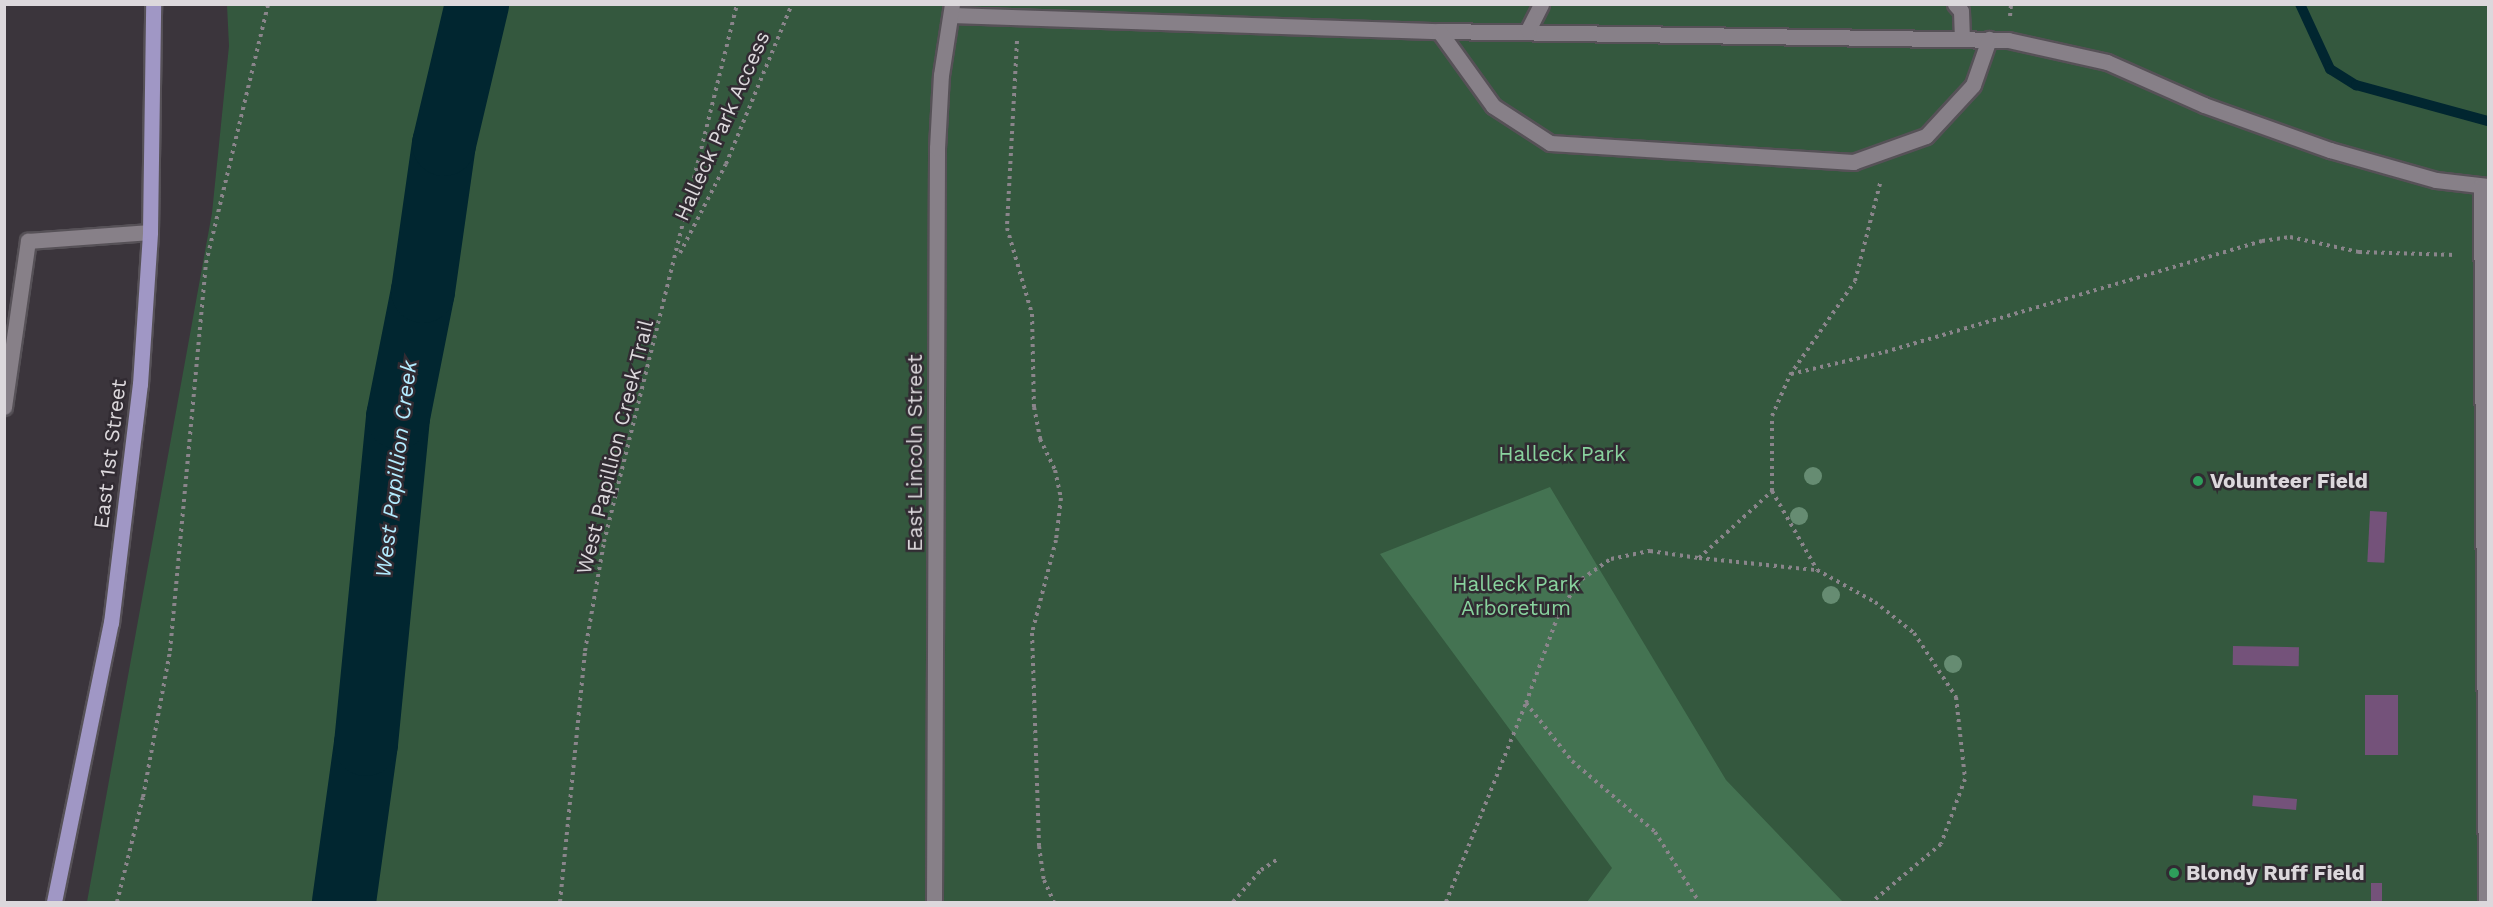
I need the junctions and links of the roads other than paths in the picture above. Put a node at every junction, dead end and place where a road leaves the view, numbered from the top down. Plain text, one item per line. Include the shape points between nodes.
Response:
1 (153, 4) edge
2 (1541, 4) edge
3 (1955, 4) edge
4 (951, 10) edge
5 (1528, 30) junction
6 (1439, 31) junction
7 (1962, 37) junction
8 (1989, 39) junction
9 (2485, 186) edge
10 (150, 232) junction
11 (4, 407) edge
12 (54, 903) edge
13 (934, 903) edge
14 (2486, 903) edge

1 - 10 main road, East 1st Street
2 - 5 street
3 - 7 street via 1961,11
4 - 6 street
4 - 13 street, East Lincoln Street via 937,148
5 - 6 street
5 - 7 street
6 - 8 street via 1493,106 1550,143 1853,162 1926,136 1973,85
7 - 8 street
8 - 9 street via 2043,45 2107,62 2204,105 2330,150 2436,180
9 - 14 street via 2482,256
10 - 11 street via 28,241
10 - 12 main road, East 1st Street via 140,384 111,623

